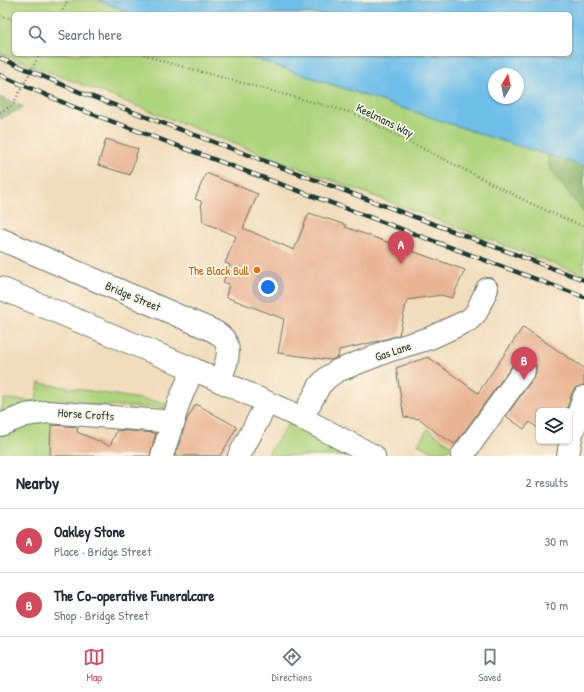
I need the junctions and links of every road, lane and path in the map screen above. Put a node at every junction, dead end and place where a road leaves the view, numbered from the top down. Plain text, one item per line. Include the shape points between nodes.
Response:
1 (68, 0) edge
2 (62, 12) edge
3 (0, 16) edge
4 (12, 19) edge
5 (39, 56) edge
6 (150, 56) edge
7 (0, 112) edge
8 (584, 227) edge
9 (0, 239) edge
10 (0, 288) edge
11 (487, 289) dead end
12 (188, 367) junction
13 (524, 370) dead end
14 (220, 381) junction
15 (584, 397) edge
16 (267, 403) junction
17 (302, 418) junction
18 (174, 422) junction
19 (0, 425) edge
20 (162, 456) edge
21 (241, 456) edge
22 (374, 456) edge
23 (462, 456) edge
24 (568, 456) edge

1 - 2 path
3 - 4 path
5 - 7 path via 12,106
6 - 8 path, Keelmans Way via 353,113 532,204
9 - 14 main road, Bridge Street via 214,331 224,339 228,347
10 - 12 main road
11 - 17 main road, Gas Lane via 476,313 469,320 430,338 337,371 328,377 320,385
12 - 14 main road
12 - 18 main road
13 - 23 main road
14 - 16 main road
15 - 24 main road via 571,437
16 - 17 main road
16 - 21 main road
17 - 22 main road
18 - 19 main road, Horse Crofts via 48,412 26,415
18 - 20 main road

